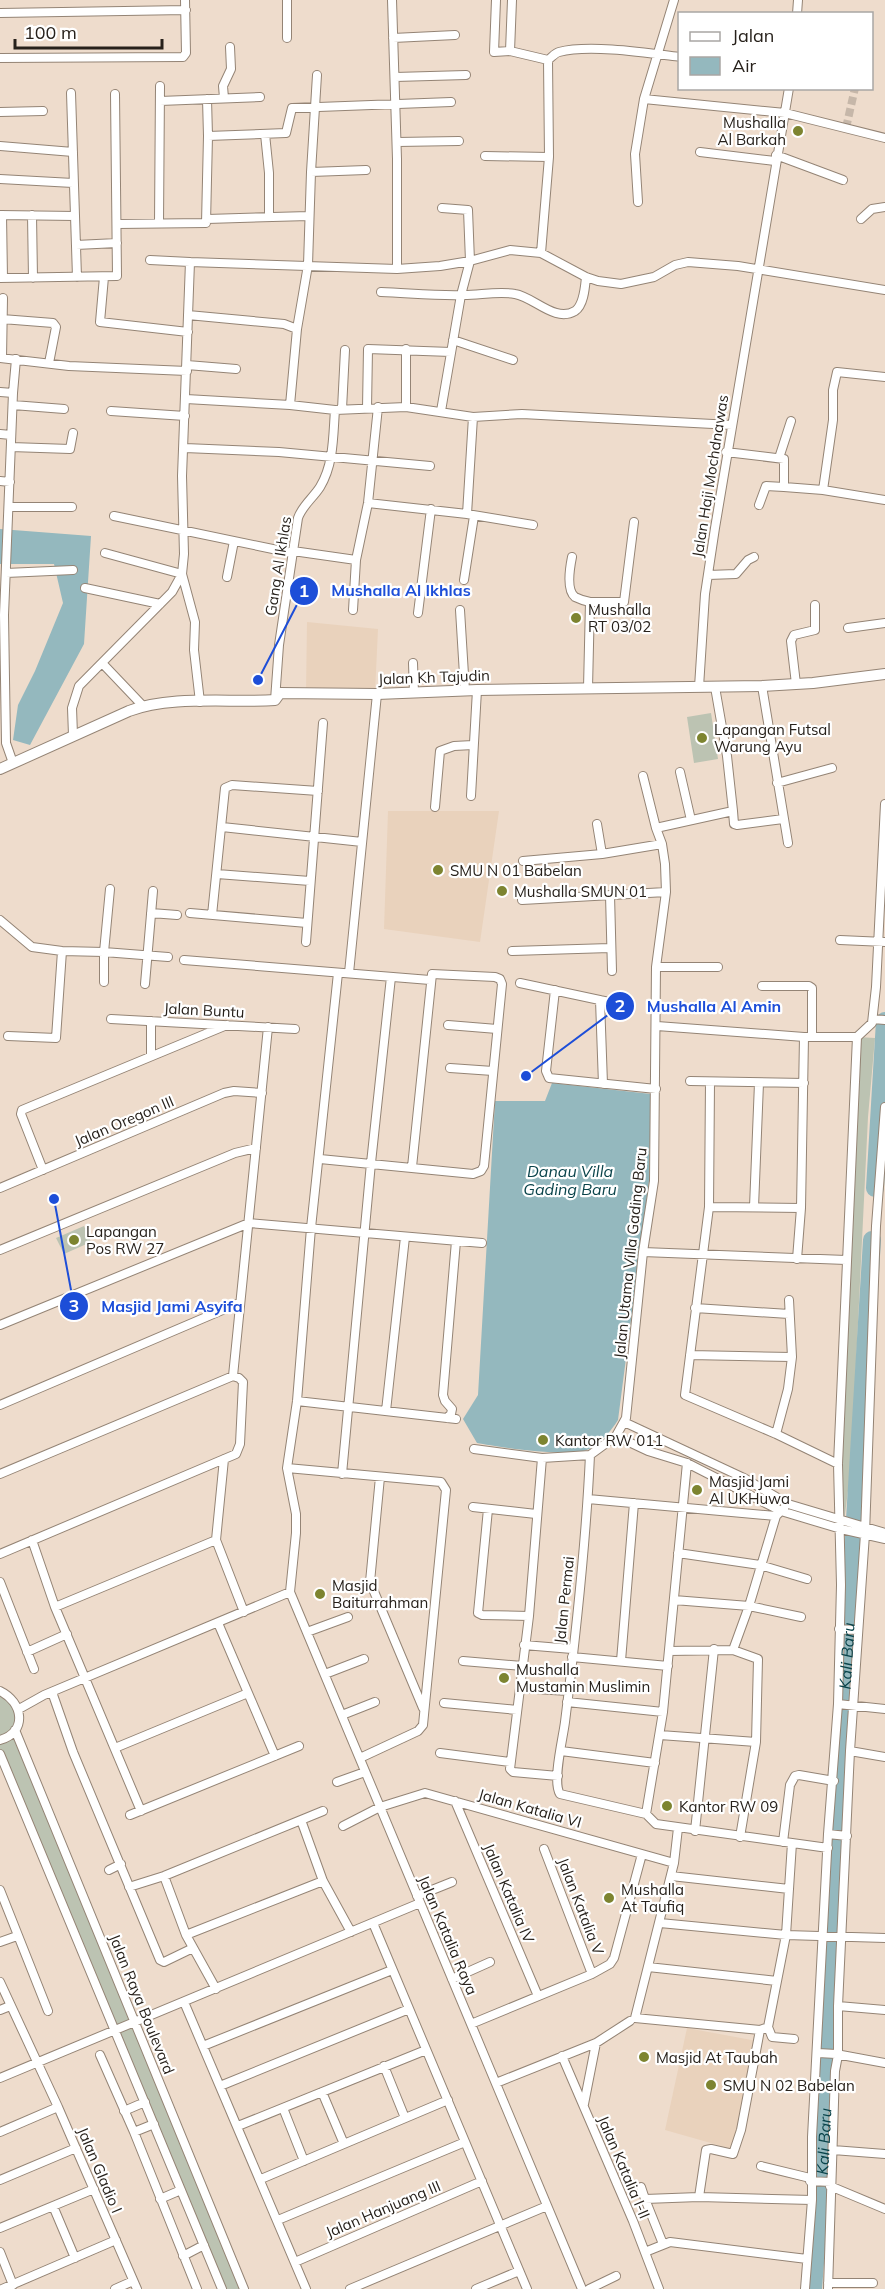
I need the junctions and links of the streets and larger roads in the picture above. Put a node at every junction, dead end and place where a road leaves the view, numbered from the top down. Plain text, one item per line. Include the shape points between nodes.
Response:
1 (185, 0) edge
2 (287, 0) edge
3 (392, 0) edge
4 (496, 0) edge
5 (512, 0) edge
6 (674, 0) edge
7 (186, 10) junction
8 (0, 13) edge
9 (455, 35) dead end
10 (287, 38) dead end
11 (393, 38) junction
12 (230, 47) dead end
13 (510, 51) junction
14 (659, 54) junction
15 (678, 57) edge
16 (0, 58) edge
17 (548, 60) junction
18 (317, 75) dead end
19 (466, 75) dead end
20 (395, 76) junction
21 (160, 86) dead end
22 (789, 90) edge
23 (71, 93) dead end
24 (115, 94) dead end
25 (260, 97) dead end
26 (224, 98) junction
27 (207, 99) junction
28 (644, 99) junction
29 (160, 101) junction
30 (451, 102) dead end
31 (395, 104) junction
32 (315, 107) junction
33 (43, 111) dead end
34 (0, 112) edge
35 (785, 112) junction
36 (265, 134) junction
37 (208, 136) junction
38 (885, 138) edge
39 (459, 141) dead end
40 (397, 142) junction
41 (0, 146) edge
42 (73, 152) junction
43 (700, 152) dead end
44 (485, 156) dead end
45 (549, 157) junction
46 (776, 158) junction
47 (366, 170) dead end
48 (311, 172) junction
49 (0, 179) edge
50 (843, 180) dead end
51 (74, 183) junction
52 (638, 202) dead end
53 (885, 207) edge
54 (442, 208) dead end
55 (1, 215) edge
56 (32, 215) junction
57 (75, 216) junction
58 (309, 216) junction
59 (269, 217) junction
60 (207, 219) junction
61 (861, 219) dead end
62 (159, 223) junction
63 (117, 225) junction
64 (117, 243) junction
65 (76, 245) junction
66 (541, 253) junction
67 (150, 260) dead end
68 (470, 261) junction
69 (190, 262) junction
70 (308, 265) junction
71 (397, 269) junction
72 (757, 270) junction
73 (77, 277) junction
74 (104, 277) junction
75 (586, 277) junction
76 (2, 278) edge
77 (33, 278) junction
78 (885, 290) edge
79 (381, 292) dead end
80 (461, 295) junction
81 (3, 298) dead end
82 (188, 315) junction
83 (2, 319) junction
84 (297, 329) junction
85 (188, 332) junction
86 (453, 340) junction
87 (406, 349) junction
88 (345, 350) dead end
89 (451, 351) junction
90 (1, 358) edge
91 (16, 359) junction
92 (513, 360) dead end
93 (49, 363) junction
94 (187, 368) junction
95 (236, 369) dead end
96 (885, 378) edge
97 (0, 392) edge
98 (13, 393) junction
99 (186, 399) junction
100 (13, 405) junction
101 (290, 405) junction
102 (406, 406) junction
103 (367, 408) junction
104 (378, 408) junction
105 (64, 409) dead end
106 (338, 410) junction
107 (111, 411) dead end
108 (441, 411) junction
109 (185, 416) junction
110 (473, 417) junction
111 (790, 421) dead end
112 (732, 425) junction
113 (73, 433) dead end
114 (0, 434) edge
115 (11, 435) junction
116 (11, 447) junction
117 (185, 448) junction
118 (726, 452) junction
119 (331, 456) junction
120 (779, 458) junction
121 (372, 460) junction
122 (430, 466) dead end
123 (5, 481) edge
124 (784, 487) junction
125 (823, 490) junction
126 (885, 500) edge
127 (368, 503) junction
128 (759, 505) dead end
129 (9, 507) junction
130 (72, 507) dead end
131 (431, 509) junction
132 (470, 515) junction
133 (114, 516) dead end
134 (634, 522) dead end
135 (533, 525) dead end
136 (184, 532) junction
137 (234, 542) junction
138 (293, 552) junction
139 (105, 553) dead end
140 (572, 557) dead end
141 (754, 557) dead end
142 (356, 560) junction
143 (74, 570) dead end
144 (6, 573) junction
145 (182, 574) junction
146 (708, 575) junction
147 (227, 576) dead end
148 (464, 580) dead end
149 (85, 588) dead end
150 (590, 602) junction
151 (160, 604) junction
152 (815, 605) dead end
153 (353, 610) dead end
154 (460, 610) dead end
155 (418, 613) dead end
156 (885, 623) edge
157 (848, 628) dead end
158 (413, 663) dead end
159 (103, 664) junction
160 (885, 674) edge
161 (796, 684) junction
162 (762, 686) junction
163 (699, 687) junction
164 (715, 687) junction
165 (588, 688) junction
166 (471, 690) junction
167 (414, 693) junction
168 (377, 694) junction
169 (275, 700) junction
170 (200, 702) junction
171 (143, 706) junction
172 (323, 723) dead end
173 (73, 735) junction
174 (473, 745) junction
175 (13, 763) junction
176 (832, 768) dead end
177 (0, 769) edge
178 (680, 772) dead end
179 (643, 776) dead end
180 (777, 783) junction
181 (318, 791) junction
182 (471, 796) dead end
183 (885, 804) edge
184 (435, 807) dead end
185 (733, 811) junction
186 (783, 819) junction
187 (691, 820) junction
188 (597, 824) dead end
189 (222, 827) junction
190 (656, 828) junction
191 (314, 836) junction
192 (362, 842) junction
193 (788, 843) dead end
194 (662, 844) junction
195 (602, 854) junction
196 (524, 861) dead end
197 (217, 874) junction
198 (310, 881) junction
199 (110, 889) dead end
200 (153, 891) dead end
201 (666, 892) junction
202 (610, 895) junction
203 (522, 900) dead end
204 (151, 913) junction
205 (190, 913) dead end
206 (177, 915) dead end
207 (212, 915) junction
208 (0, 920) edge
209 (307, 923) junction
210 (840, 940) dead end
211 (882, 941) edge
212 (306, 942) dead end
213 (610, 948) junction
214 (62, 951) junction
215 (512, 951) dead end
216 (104, 952) junction
217 (147, 956) junction
218 (168, 957) dead end
219 (184, 960) dead end
220 (718, 967) dead end
221 (656, 968) junction
222 (612, 971) dead end
223 (338, 972) junction
224 (350, 974) junction
225 (391, 977) junction
226 (430, 980) junction
227 (104, 982) dead end
228 (520, 983) dead end
229 (145, 984) dead end
230 (762, 986) dead end
231 (555, 990) junction
232 (600, 1000) junction
233 (623, 1005) dead end
234 (111, 1019) dead end
235 (873, 1019) junction
236 (885, 1020) edge
237 (151, 1021) junction
238 (227, 1025) junction
239 (448, 1025) dead end
240 (657, 1026) junction
241 (268, 1027) junction
242 (295, 1029) dead end
243 (497, 1029) junction
244 (8, 1036) dead end
245 (808, 1036) junction
246 (857, 1037) junction
247 (151, 1056) junction
248 (450, 1068) dead end
249 (493, 1071) junction
250 (690, 1081) dead end
251 (710, 1082) junction
252 (759, 1083) junction
253 (804, 1083) junction
254 (603, 1084) junction
255 (656, 1089) junction
256 (262, 1093) junction
257 (885, 1107) edge
258 (256, 1148) junction
259 (320, 1159) junction
260 (371, 1163) junction
261 (412, 1167) junction
262 (43, 1170) junction
263 (0, 1188) edge
264 (709, 1207) junction
265 (754, 1207) junction
266 (801, 1208) junction
267 (249, 1223) junction
268 (311, 1228) junction
269 (365, 1232) junction
270 (405, 1237) junction
271 (456, 1241) junction
272 (482, 1243) dead end
273 (0, 1250) edge
274 (643, 1252) junction
275 (703, 1256) junction
276 (797, 1259) junction
277 (846, 1260) junction
278 (789, 1300) dead end
279 (239, 1303) junction
280 (695, 1308) junction
281 (789, 1314) junction
282 (0, 1325) edge
283 (690, 1355) junction
284 (792, 1357) junction
285 (233, 1376) junction
286 (297, 1401) junction
287 (0, 1405) edge
288 (349, 1407) junction
289 (386, 1411) junction
290 (625, 1420) junction
291 (776, 1434) junction
292 (616, 1436) junction
293 (474, 1449) dead end
294 (590, 1455) junction
295 (542, 1458) junction
296 (224, 1459) junction
297 (687, 1463) junction
298 (838, 1464) junction
299 (287, 1468) junction
300 (1, 1471) edge
301 (342, 1474) junction
302 (380, 1477) junction
303 (588, 1499) junction
304 (634, 1503) junction
305 (788, 1504) junction
306 (473, 1507) dead end
307 (683, 1508) junction
308 (488, 1509) junction
309 (536, 1514) junction
310 (778, 1514) junction
311 (842, 1525) junction
312 (862, 1530) junction
313 (885, 1533) edge
314 (885, 1539) edge
315 (32, 1540) junction
316 (216, 1540) junction
317 (678, 1553) junction
318 (0, 1554) edge
319 (760, 1565) junction
320 (807, 1579) dead end
321 (0, 1582) edge
322 (290, 1592) junction
323 (674, 1600) junction
324 (749, 1606) junction
325 (55, 1607) junction
326 (244, 1612) junction
327 (528, 1616) junction
328 (348, 1617) dead end
329 (801, 1617) dead end
330 (218, 1623) junction
331 (840, 1629) junction
332 (856, 1630) junction
333 (307, 1632) junction
334 (67, 1634) junction
335 (524, 1645) junction
336 (714, 1649) junction
337 (733, 1650) junction
338 (669, 1651) junction
339 (27, 1652) junction
340 (572, 1653) junction
341 (364, 1659) dead end
342 (463, 1661) dead end
343 (621, 1661) junction
344 (522, 1666) junction
345 (668, 1666) junction
346 (34, 1669) dead end
347 (325, 1674) junction
348 (86, 1678) junction
349 (520, 1688) junction
350 (0, 1690) edge
351 (568, 1691) junction
352 (52, 1692) junction
353 (248, 1693) junction
354 (375, 1702) dead end
355 (567, 1702) junction
356 (444, 1703) dead end
357 (839, 1704) junction
358 (852, 1706) junction
359 (19, 1708) junction
360 (885, 1709) edge
361 (517, 1710) junction
362 (424, 1712) junction
363 (663, 1712) junction
364 (342, 1715) junction
365 (15, 1730) junction
366 (660, 1736) junction
367 (705, 1738) junction
368 (0, 1740) edge
369 (756, 1742) junction
370 (299, 1746) dead end
371 (114, 1748) junction
372 (561, 1751) junction
373 (850, 1751) junction
374 (440, 1752) dead end
375 (0, 1754) edge
376 (275, 1756) junction
377 (885, 1757) edge
378 (360, 1758) junction
379 (510, 1762) junction
380 (655, 1763) junction
381 (365, 1772) junction
382 (558, 1776) junction
383 (834, 1781) junction
384 (338, 1782) dead end
385 (455, 1801) junction
386 (380, 1807) junction
387 (141, 1811) junction
388 (323, 1811) dead end
389 (130, 1815) dead end
390 (646, 1815) junction
391 (301, 1820) junction
392 (343, 1826) dead end
393 (678, 1828) junction
394 (695, 1831) junction
395 (829, 1835) junction
396 (845, 1835) junction
397 (740, 1837) junction
398 (783, 1842) junction
399 (792, 1843) junction
400 (828, 1848) junction
401 (544, 1849) dead end
402 (642, 1854) junction
403 (674, 1863) junction
404 (120, 1864) junction
405 (109, 1870) dead end
406 (164, 1876) junction
407 (671, 1876) junction
408 (323, 1881) junction
409 (452, 1882) dead end
410 (129, 1887) junction
411 (789, 1889) junction
412 (0, 1890) edge
413 (419, 1900) junction
414 (373, 1923) junction
415 (660, 1923) junction
416 (351, 1932) junction
417 (17, 1935) junction
418 (186, 1935) junction
419 (786, 1935) junction
420 (825, 1937) junction
421 (841, 1937) junction
422 (885, 1938) edge
423 (0, 1942) edge
424 (193, 1948) junction
425 (490, 1962) dead end
426 (648, 1967) junction
427 (392, 1970) junction
428 (592, 1974) junction
429 (452, 1979) junction
430 (777, 1981) junction
431 (0, 1982) edge
432 (216, 1989) junction
433 (538, 1996) junction
434 (184, 2002) junction
435 (10, 2006) junction
436 (838, 2006) junction
437 (409, 2009) junction
438 (0, 2010) edge
439 (885, 2010) edge
440 (48, 2011) dead end
441 (630, 2021) dead end
442 (135, 2022) junction
443 (471, 2024) junction
444 (764, 2028) junction
445 (115, 2030) junction
446 (794, 2039) dead end
447 (596, 2043) junction
448 (203, 2046) junction
449 (426, 2050) junction
450 (819, 2053) junction
451 (837, 2054) junction
452 (100, 2055) dead end
453 (562, 2056) junction
454 (37, 2063) junction
455 (885, 2063) edge
456 (384, 2066) junction
457 (0, 2078) edge
458 (496, 2083) junction
459 (220, 2086) junction
460 (322, 2092) junction
461 (447, 2100) junction
462 (145, 2102) junction
463 (584, 2105) junction
464 (58, 2107) junction
465 (283, 2108) junction
466 (124, 2111) junction
467 (405, 2118) junction
468 (154, 2124) junction
469 (238, 2126) junction
470 (0, 2132) edge
471 (134, 2132) junction
472 (465, 2142) junction
473 (344, 2144) junction
474 (76, 2148) junction
475 (833, 2150) junction
476 (885, 2154) edge
477 (304, 2161) junction
478 (761, 2166) dead end
479 (261, 2179) junction
480 (0, 2180) edge
481 (811, 2180) junction
482 (482, 2181) junction
483 (830, 2183) junction
484 (640, 2187) dead end
485 (94, 2189) junction
486 (181, 2190) junction
487 (699, 2197) junction
488 (160, 2199) junction
489 (645, 2199) junction
490 (812, 2200) junction
491 (53, 2206) junction
492 (547, 2206) junction
493 (885, 2209) edge
494 (278, 2220) junction
495 (500, 2226) junction
496 (0, 2228) edge
497 (116, 2240) junction
498 (663, 2244) junction
499 (204, 2245) junction
500 (0, 2252) edge
501 (645, 2252) junction
502 (183, 2256) junction
503 (75, 2258) junction
504 (807, 2259) junction
505 (295, 2262) junction
506 (519, 2271) junction
507 (616, 2276) dead end
508 (873, 2283) dead end
509 (13, 2285) junction
510 (135, 2285) edge
511 (828, 2286) edge
512 (2, 2289) edge
513 (115, 2289) edge
514 (197, 2289) edge
515 (222, 2289) edge
516 (244, 2289) edge
517 (306, 2289) edge
518 (350, 2289) edge
519 (476, 2289) edge
520 (527, 2289) edge
521 (582, 2289) edge
522 (589, 2289) edge
523 (659, 2289) edge
524 (805, 2289) edge

1 - 7 street
2 - 10 street
3 - 11 street
4 - 13 street via 493,50
5 - 13 street
6 - 14 street
7 - 8 street
7 - 16 street via 183,57
9 - 11 street
11 - 20 street
12 - 26 street via 231,69 223,86
13 - 17 street
14 - 15 street
14 - 17 street via 576,50 557,52
14 - 28 street
17 - 45 street
18 - 32 street
19 - 20 street
20 - 31 street
21 - 29 street
22 - 35 street, Jalan Haji Mochdnawas
23 - 42 street
24 - 63 street
25 - 26 street
26 - 27 street
27 - 29 street
27 - 37 street
28 - 35 street
28 - 52 street via 635,154
29 - 62 street
30 - 31 street
31 - 32 street
31 - 40 street
32 - 36 street via 292,108 286,133
32 - 48 street
33 - 34 street
35 - 38 street
35 - 46 street, Jalan Haji Mochdnawas
36 - 37 street
36 - 59 street
37 - 60 street
39 - 40 street
40 - 71 street
41 - 42 street
42 - 51 street
43 - 46 street
44 - 45 street
45 - 66 street
46 - 50 street
46 - 72 street, Jalan Haji Mochdnawas
47 - 48 street
48 - 58 street
49 - 51 street
51 - 57 street
53 - 61 street via 872,209
54 - 68 street via 468,210
55 - 56 street
55 - 76 street
56 - 57 street
56 - 77 street
57 - 65 street
58 - 59 street
58 - 70 street
59 - 60 street
60 - 62 street via 204,225
62 - 63 street
63 - 64 street
64 - 65 street
64 - 74 street via 117,276
65 - 73 street
66 - 68 street via 510,250
66 - 75 street
67 - 69 street
68 - 71 street
68 - 80 street
69 - 70 street
69 - 82 street
70 - 71 street
70 - 84 street
72 - 75 street via 688,262 654,277 630,282
72 - 78 street
72 - 112 street, Jalan Haji Mochdnawas
73 - 74 street
73 - 77 street
74 - 85 street via 100,322
75 - 80 street via 581,305 564,314 515,294
76 - 77 street
79 - 80 street
80 - 86 street
81 - 83 street
82 - 84 street via 284,324
82 - 85 street
83 - 90 street
83 - 93 street via 53,323 56,327
84 - 101 street
85 - 94 street
86 - 89 street
86 - 92 street
87 - 89 street
87 - 102 street
87 - 103 street via 368,349
88 - 106 street, Gang Al Ikhlas
89 - 108 street
90 - 91 street
91 - 93 street
91 - 98 street
93 - 94 street via 123,369
94 - 95 street
94 - 99 street
96 - 125 street via 837,372
97 - 98 street
98 - 100 street
99 - 101 street
99 - 109 street
100 - 105 street
100 - 115 street
101 - 106 street
102 - 104 street
102 - 108 street
103 - 104 street
103 - 106 street
104 - 121 street
106 - 119 street, Gang Al Ikhlas
107 - 109 street
108 - 110 street
109 - 117 street
110 - 112 street via 522,414
110 - 132 street
111 - 120 street
112 - 118 street, Jalan Haji Mochdnawas
113 - 116 street via 70,450
114 - 115 street
115 - 116 street
116 - 123 street
117 - 119 street
117 - 136 street
118 - 120 street
118 - 146 street, Jalan Haji Mochdnawas
119 - 121 street
119 - 138 street, Gang Al Ikhlas via 330,468 320,487 301,511
120 - 124 street via 784,459
121 - 122 street
121 - 127 street
123 - 129 street
124 - 125 street
124 - 128 street via 766,486
125 - 126 street
127 - 131 street
127 - 142 street
129 - 130 street
129 - 144 street
131 - 132 street
131 - 155 street
132 - 135 street
132 - 148 street
133 - 136 street
134 - 150 street via 624,602
136 - 137 street
136 - 145 street
137 - 138 street
137 - 147 street
138 - 142 street
138 - 169 street, Gang Al Ikhlas
139 - 145 street
140 - 150 street via 572,593
141 - 146 street via 736,574
142 - 153 street
143 - 144 street
144 - 175 street via 6,743
145 - 151 street
145 - 170 street via 195,622
146 - 163 street, Jalan Haji Mochdnawas
149 - 151 street
150 - 165 street
151 - 159 street
152 - 161 street via 815,630 794,635 791,641
154 - 166 street
156 - 157 street
158 - 167 street
159 - 171 street
159 - 173 street via 79,686 74,697
160 - 161 street, Jalan Kh Tajudin
161 - 162 street, Jalan Kh Tajudin
162 - 164 street, Jalan Kh Tajudin
162 - 180 street
163 - 164 street, Jalan Kh Tajudin
163 - 165 street, Jalan Kh Tajudin
164 - 185 street
165 - 166 street, Jalan Kh Tajudin
166 - 167 street, Jalan Kh Tajudin
166 - 174 street
167 - 168 street, Jalan Kh Tajudin
168 - 169 street, Jalan Kh Tajudin via 280,693
168 - 192 street
169 - 170 street, Jalan Kh Tajudin
170 - 171 street, Jalan Kh Tajudin
171 - 173 street, Jalan Kh Tajudin
172 - 181 street
173 - 175 street, Jalan Kh Tajudin
174 - 182 street
174 - 184 street via 450,747 439,753
175 - 177 street, Jalan Kh Tajudin
176 - 180 street
178 - 187 street
179 - 190 street, Jalan Utama Villa Gading Baru
180 - 186 street
181 - 189 street via 228,786
181 - 191 street
183 - 211 street
185 - 186 street via 737,825
185 - 187 street
186 - 193 street
187 - 190 street
188 - 195 street
189 - 191 street
189 - 197 street
190 - 194 street, Jalan Utama Villa Gading Baru
191 - 192 street
191 - 198 street
192 - 224 street
194 - 195 street
194 - 201 street, Jalan Utama Villa Gading Baru
195 - 196 street
197 - 198 street
197 - 207 street
198 - 209 street
199 - 216 street
200 - 204 street
201 - 202 street
201 - 221 street, Jalan Utama Villa Gading Baru
202 - 203 street
202 - 213 street
204 - 206 street
204 - 217 street
205 - 207 street
207 - 209 street
208 - 214 street via 32,947
209 - 212 street
210 - 211 street
211 - 235 street
213 - 215 street
213 - 222 street
214 - 216 street
214 - 244 street via 56,1038
216 - 217 street
216 - 227 street
217 - 218 street
217 - 229 street
219 - 223 street
220 - 221 street
221 - 240 street, Jalan Utama Villa Gading Baru
223 - 224 street
223 - 259 street
224 - 225 street
225 - 226 street
225 - 260 street
226 - 243 street via 434,973 500,979
226 - 261 street
228 - 231 street
230 - 245 street via 812,988
231 - 232 street
231 - 254 street via 546,1074 549,1078
232 - 233 street
232 - 254 street
234 - 237 street, Jalan Buntu
235 - 236 street
235 - 246 street
237 - 238 street, Jalan Buntu
237 - 247 street
238 - 241 street, Jalan Buntu
238 - 247 street
239 - 243 street
240 - 245 street
240 - 255 street, Jalan Utama Villa Gading Baru
241 - 242 street, Jalan Buntu
241 - 256 street
243 - 249 street
245 - 246 street
245 - 253 street
246 - 277 street
247 - 262 street via 22,1110
248 - 249 street
249 - 261 street via 482,1171 473,1174
250 - 251 street
251 - 252 street
251 - 264 street
252 - 253 street
252 - 265 street
253 - 266 street
254 - 255 street
255 - 274 street, Jalan Utama Villa Gading Baru via 654,1181
256 - 258 street
256 - 262 street, Jalan Oregon III via 224,1093
257 - 312 street
258 - 267 street
258 - 273 street via 235,1153
259 - 260 street
259 - 268 street
260 - 261 street
260 - 269 street
262 - 263 street, Jalan Oregon III
264 - 265 street
264 - 275 street
265 - 266 street
266 - 276 street
267 - 268 street
267 - 279 street
267 - 282 street
268 - 269 street
268 - 286 street
269 - 270 street
269 - 288 street
270 - 271 street
270 - 289 street
271 - 272 street
271 - 289 street via 443,1395 452,1409 452,1419
274 - 275 street
274 - 290 street, Jalan Utama Villa Gading Baru
275 - 276 street
275 - 280 street
276 - 277 street
277 - 298 street
278 - 281 street
279 - 285 street
279 - 287 street
280 - 281 street
280 - 283 street
281 - 284 street
283 - 284 street
283 - 291 street via 686,1396
284 - 291 street
285 - 296 street via 243,1383 240,1444 236,1454
285 - 300 street
286 - 288 street
286 - 299 street
288 - 289 street
288 - 301 street
290 - 292 street
290 - 305 street
291 - 298 street
292 - 294 street
292 - 297 street
293 - 295 street
294 - 295 street
294 - 303 street, Jalan Permai
295 - 309 street
296 - 315 street
296 - 316 street
297 - 307 street
297 - 310 street
298 - 311 street
299 - 301 street
299 - 322 street via 296,1524
301 - 302 street
302 - 362 street via 370,1582
302 - 362 street via 441,1482 446,1490
303 - 304 street
303 - 340 street, Jalan Permai
304 - 307 street
304 - 343 street
305 - 310 street
305 - 311 street
306 - 308 street
307 - 310 street
307 - 317 street
308 - 309 street
308 - 327 street via 478,1612
309 - 327 street
310 - 311 street via 796,1514
310 - 319 street
311 - 312 street
311 - 331 street
312 - 313 street
312 - 314 street
312 - 332 street
315 - 318 street
315 - 325 street
316 - 325 street
316 - 326 street
317 - 319 street
317 - 323 street
319 - 320 street
319 - 324 street
321 - 339 street
322 - 326 street
322 - 333 street, Jalan Katalia Raya
323 - 324 street
323 - 338 street
324 - 329 street
324 - 337 street
325 - 334 street
326 - 330 street
327 - 335 street
328 - 333 street
330 - 348 street
330 - 353 street
331 - 332 street
331 - 357 street
332 - 358 street
333 - 347 street, Jalan Katalia Raya
334 - 339 street
334 - 348 street
335 - 340 street
335 - 344 street
336 - 337 street
336 - 338 street
336 - 367 street
337 - 369 street via 758,1660
338 - 345 street
339 - 346 street
340 - 343 street
340 - 351 street, Jalan Permai
341 - 347 street
342 - 344 street
343 - 345 street
344 - 349 street
345 - 363 street
347 - 364 street, Jalan Katalia Raya
348 - 352 street
348 - 371 street
349 - 351 street
349 - 361 street
350 - 359 street via 12,1697
351 - 355 street, Jalan Permai
352 - 359 street
352 - 404 street
353 - 371 street
353 - 376 street
354 - 364 street
355 - 363 street
355 - 372 street, Jalan Permai
356 - 361 street
357 - 358 street
357 - 383 street
358 - 360 street
358 - 373 street
359 - 365 street via 20,1720
361 - 379 street
362 - 378 street via 420,1730
363 - 366 street
364 - 378 street, Jalan Katalia Raya
365 - 368 street
365 - 442 street, Jalan Raya Boulevard
366 - 367 street
366 - 380 street
367 - 369 street
367 - 394 street
369 - 397 street
370 - 376 street
371 - 387 street
372 - 380 street
372 - 382 street, Jalan Permai
373 - 377 street
373 - 396 street
374 - 379 street
375 - 445 street
376 - 387 street
378 - 381 street, Jalan Katalia Raya
379 - 382 street via 513,1772
380 - 390 street
381 - 384 street
381 - 386 street, Jalan Katalia Raya
382 - 390 street via 560,1794
383 - 395 street
383 - 398 street via 795,1776 790,1785
385 - 386 street, Jalan Katalia VI via 420,1793
385 - 402 street, Jalan Katalia VI
385 - 433 street, Jalan Katalia IV
386 - 392 street, Jalan Katalia VI
386 - 413 street, Jalan Katalia Raya
387 - 389 street
388 - 391 street
390 - 393 street via 656,1824
391 - 406 street
391 - 408 street
393 - 394 street
393 - 403 street
394 - 397 street
395 - 396 street
395 - 400 street
396 - 421 street
397 - 398 street
398 - 399 street
399 - 400 street
399 - 411 street
400 - 420 street
401 - 428 street, Jalan Katalia V
402 - 403 street, Jalan Katalia VI
402 - 428 street via 614,1958
403 - 407 street
404 - 405 street
404 - 410 street
406 - 410 street
406 - 418 street
407 - 411 street
407 - 415 street
408 - 416 street
408 - 418 street
409 - 413 street
410 - 424 street via 161,1961
411 - 419 street
412 - 417 street
413 - 414 street
413 - 429 street, Jalan Katalia Raya
414 - 416 street
414 - 427 street
415 - 419 street
415 - 426 street
416 - 432 street
417 - 423 street
417 - 440 street
418 - 424 street
419 - 420 street
419 - 430 street
420 - 421 street
420 - 450 street
421 - 422 street
421 - 436 street
424 - 432 street
425 - 429 street
426 - 430 street
426 - 444 street via 635,2018
427 - 437 street
427 - 448 street
428 - 433 street
429 - 443 street, Jalan Katalia Raya
430 - 444 street
431 - 435 street, Jalan Gladio I
432 - 434 street
433 - 443 street
434 - 442 street
434 - 448 street
435 - 438 street
435 - 454 street, Jalan Gladio I
436 - 439 street
436 - 451 street
437 - 449 street
437 - 459 street
441 - 447 street
442 - 445 street
442 - 516 street, Jalan Raya Boulevard
443 - 458 street, Jalan Katalia Raya
444 - 446 street via 772,2037
444 - 487 street via 733,2154 706,2150
445 - 454 street
445 - 462 street
447 - 453 street
447 - 463 street
448 - 459 street
449 - 456 street
449 - 461 street
450 - 451 street
450 - 481 street
451 - 455 street
451 - 475 street
452 - 466 street
453 - 458 street
453 - 463 street, Jalan Katalia I-II
454 - 457 street
454 - 464 street, Jalan Gladio I
456 - 460 street
456 - 467 street
458 - 492 street, Jalan Katalia Raya
459 - 469 street
460 - 465 street
460 - 473 street
461 - 467 street
461 - 472 street
462 - 466 street
462 - 468 street
463 - 501 street, Jalan Katalia I-II
464 - 470 street
464 - 474 street, Jalan Gladio I
465 - 469 street
465 - 477 street
466 - 471 street
467 - 473 street
468 - 471 street
468 - 486 street
469 - 479 street
471 - 488 street
472 - 482 street
472 - 494 street
473 - 477 street
474 - 480 street
474 - 485 street, Jalan Gladio I
475 - 476 street
475 - 483 street
477 - 479 street
478 - 481 street
479 - 494 street
481 - 483 street
481 - 490 street
482 - 495 street
482 - 505 street, Jalan Hanjuang III
483 - 493 street
483 - 511 street
484 - 489 street
485 - 491 street
485 - 497 street, Jalan Gladio I
486 - 488 street
486 - 499 street
487 - 489 street
487 - 490 street
488 - 502 street
489 - 498 street
490 - 504 street
491 - 496 street
491 - 503 street
492 - 495 street
492 - 521 street, Jalan Katalia Raya
494 - 505 street
495 - 506 street
495 - 518 street
497 - 503 street
497 - 510 street, Jalan Gladio I
498 - 501 street
498 - 504 street
499 - 502 street
499 - 515 street
500 - 509 street
501 - 523 street, Jalan Katalia I-II
502 - 514 street
503 - 509 street
504 - 524 street
505 - 517 street
506 - 519 street
506 - 520 street
507 - 522 street
508 - 511 street
509 - 512 street
510 - 513 street

